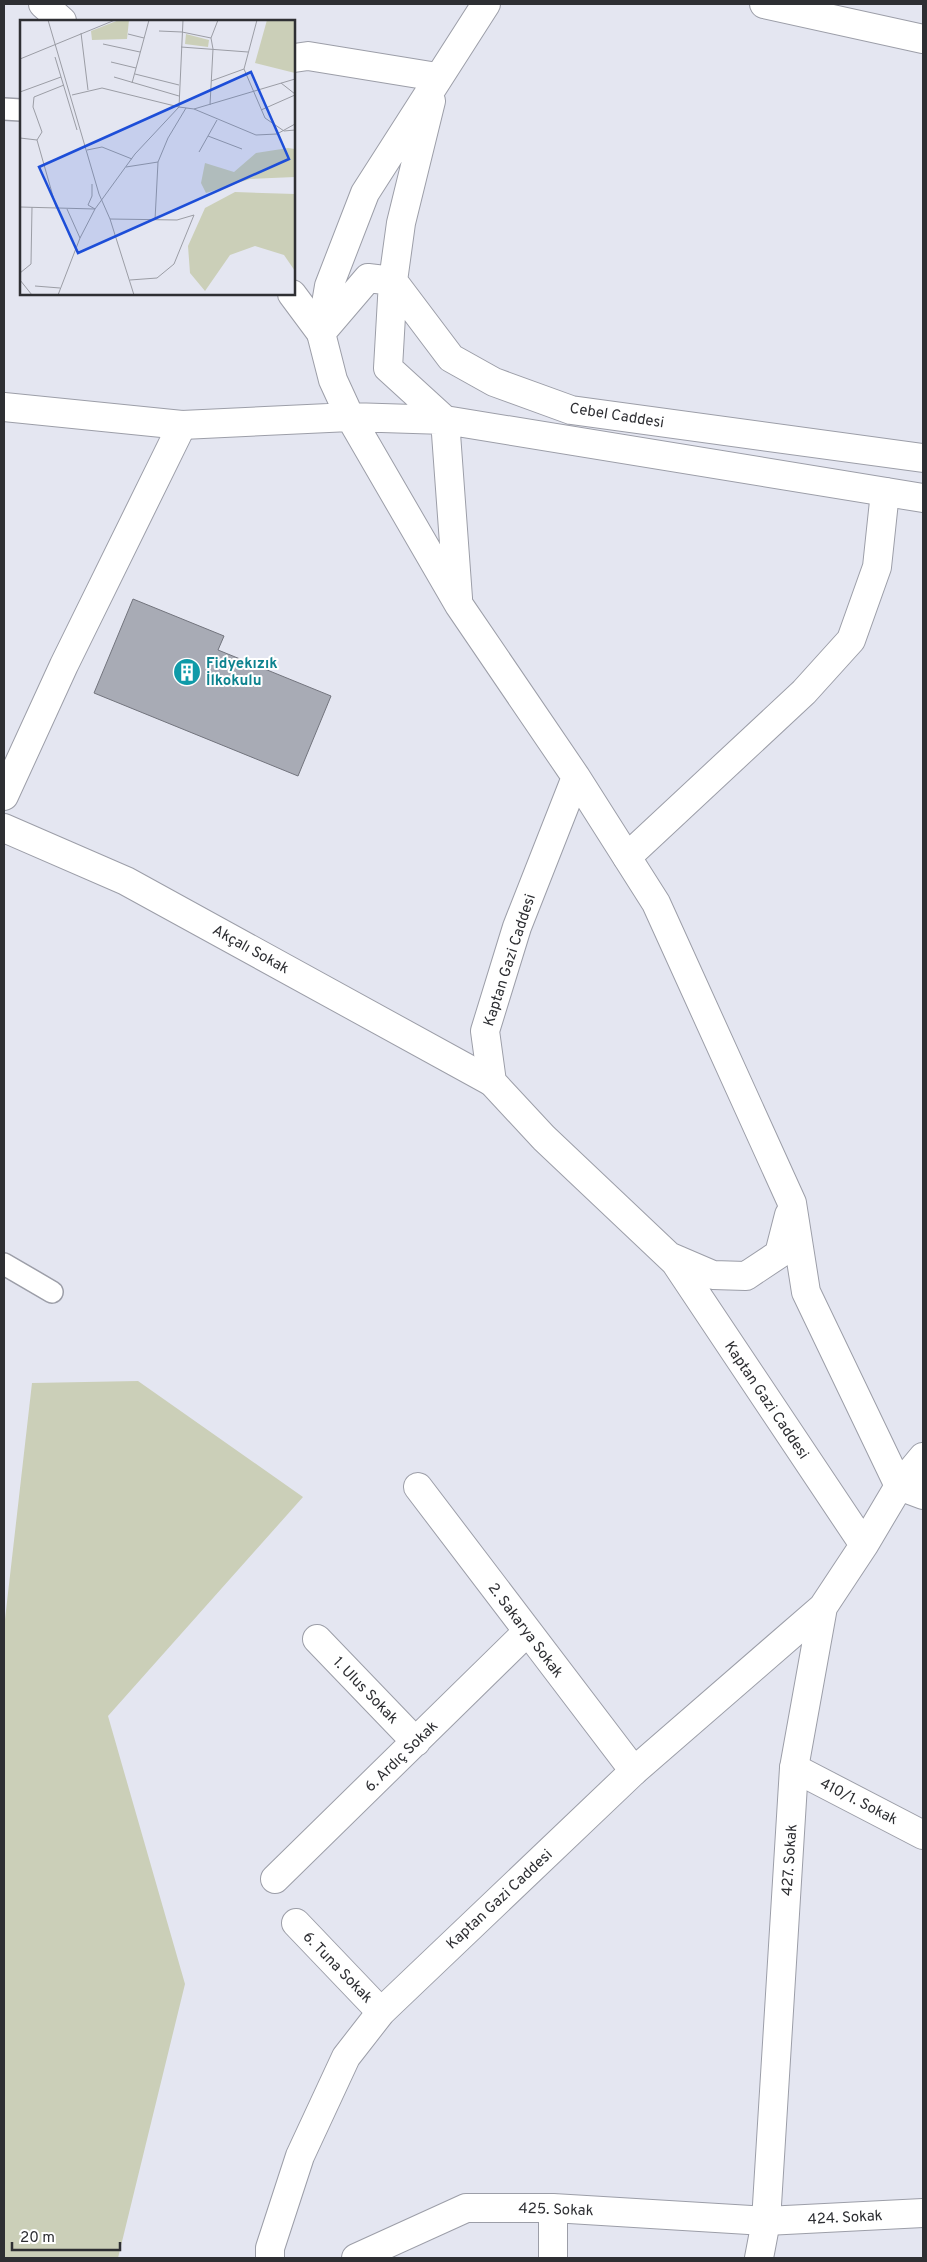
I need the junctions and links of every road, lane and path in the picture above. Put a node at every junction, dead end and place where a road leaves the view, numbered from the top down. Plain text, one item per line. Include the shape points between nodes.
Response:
1 (43, 4) edge
2 (486, 4) edge
3 (764, 4) edge
4 (61, 20) edge
5 (923, 39) edge
6 (295, 58) edge
7 (437, 78) junction
8 (4, 109) edge
9 (20, 110) edge
10 (393, 281) junction
11 (293, 295) edge
12 (322, 332) junction
13 (4, 407) edge
14 (350, 417) junction
15 (445, 420) junction
16 (182, 425) junction
17 (923, 458) edge
18 (885, 492) junction
19 (923, 498) edge
20 (459, 605) junction
21 (576, 777) junction
22 (4, 796) edge
23 (4, 828) edge
24 (627, 857) junction
25 (492, 1082) junction
26 (792, 1203) junction
27 (670, 1256) junction
28 (4, 1264) edge
29 (52, 1292) dead end
30 (923, 1457) edge
31 (418, 1487) dead end
32 (911, 1491) edge
33 (864, 1545) junction
34 (823, 1606) junction
35 (527, 1632) junction
36 (317, 1639) dead end
37 (416, 1742) junction
38 (794, 1768) junction
39 (634, 1771) junction
40 (923, 1835) edge
41 (275, 1879) dead end
42 (296, 1923) dead end
43 (381, 2012) junction
44 (553, 2208) junction
45 (923, 2214) edge
46 (766, 2221) junction
47 (270, 2258) edge
48 (356, 2258) edge
49 (553, 2258) edge
50 (759, 2258) edge

1 - 4 main road
2 - 7 main road
3 - 5 main road
6 - 7 main road via 308,56
7 - 10 main road via 401,223
7 - 12 main road via 365,193 329,286
8 - 9 lane
10 - 12 main road via 368,278
10 - 15 main road via 388,368
10 - 17 main road, Cebel Caddesi via 451,358 494,382 572,410
11 - 12 main road
12 - 14 main road via 333,380
13 - 16 main road
14 - 15 main road
14 - 16 main road
14 - 20 main road
15 - 18 main road
15 - 20 main road
16 - 22 main road via 64,665
18 - 19 main road
18 - 24 main road via 877,567 851,640 804,692
20 - 21 main road
21 - 24 main road
21 - 25 main road, Kaptan Gazi Caddesi via 517,927 485,1031
23 - 25 main road, Akçalı Sokak via 126,881
24 - 26 main road via 656,903
25 - 27 main road, Kaptan Gazi Caddesi via 544,1138
26 - 27 main road, Kaptan Gazi Caddesi via 780,1254 746,1276 713,1275
26 - 32 main road via 806,1292
27 - 33 main road, Kaptan Gazi Caddesi
28 - 29 lane
30 - 32 main road, 427. Sokak
31 - 35 main road, 2. Sakarya Sokak
32 - 33 main road, 427. Sokak
33 - 34 main road, 427. Sokak
34 - 38 main road, 427. Sokak
34 - 39 main road, Kaptan Gazi Caddesi
35 - 37 main road, 6. Ardıç Sokak
35 - 39 main road, 2. Sakarya Sokak
36 - 37 main road, 1. Ulus Sokak
37 - 41 main road, 6. Ardıç Sokak
38 - 40 main road, 410/1. Sokak
38 - 46 main road, 427. Sokak
39 - 43 main road, Kaptan Gazi Caddesi
42 - 43 main road, 6. Tuna Sokak
43 - 47 main road, Kaptan Gazi Caddesi via 346,2057 300,2156 270,2248
44 - 46 main road, 425. Sokak
44 - 48 main road, 425. Sokak via 466,2208
44 - 49 main road
45 - 46 main road, 424. Sokak
46 - 50 main road, 427. Sokak

